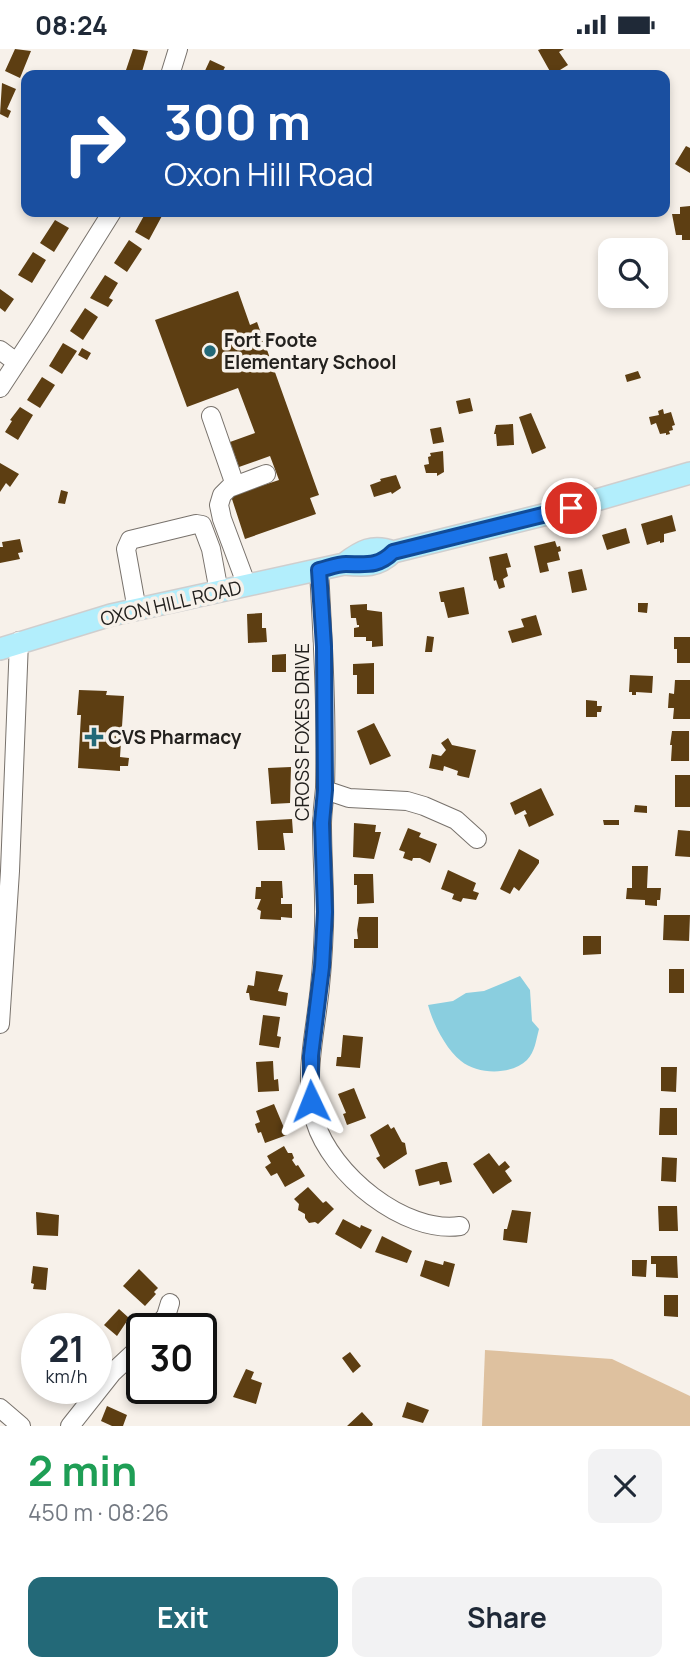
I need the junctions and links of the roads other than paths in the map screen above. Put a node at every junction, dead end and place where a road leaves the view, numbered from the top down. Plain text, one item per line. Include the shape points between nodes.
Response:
1 (178, 49) edge
2 (172, 70) edge
3 (109, 217) edge
4 (0, 350) edge
5 (16, 362) junction
6 (0, 388) edge
7 (211, 416) dead end
8 (690, 473) edge
9 (266, 474) dead end
10 (235, 485) junction
11 (319, 570) junction
12 (247, 586) junction
13 (219, 592) junction
14 (137, 610) junction
15 (10, 645) edge
16 (325, 790) junction
17 (477, 839) dead end
18 (0, 1024) edge
19 (460, 1226) dead end
20 (170, 1303) dead end
21 (167, 1313) edge
22 (126, 1360) edge
23 (2, 1415) edge
24 (21, 1426) edge
25 (71, 1426) edge

1 - 2 street
3 - 5 street
4 - 5 street
5 - 6 street
7 - 10 street
8 - 11 main road, OXON HILL ROAD via 393,552 384,561 366,566 344,564
9 - 10 street
10 - 12 street via 222,495 220,511
11 - 12 main road, OXON HILL ROAD
11 - 16 street, CROSS FOXES DRIVE
12 - 13 main road, OXON HILL ROAD
13 - 14 main road, OXON HILL ROAD
13 - 14 street via 208,537 196,523 130,540 126,549
14 - 15 main road, OXON HILL ROAD
15 - 18 street via 10,858
16 - 17 street via 349,798 424,806 456,820
16 - 19 street, CROSS FOXES DRIVE via 322,967 309,1074 316,1125 349,1174 394,1211 430,1226
20 - 21 street
22 - 25 street
23 - 24 street

